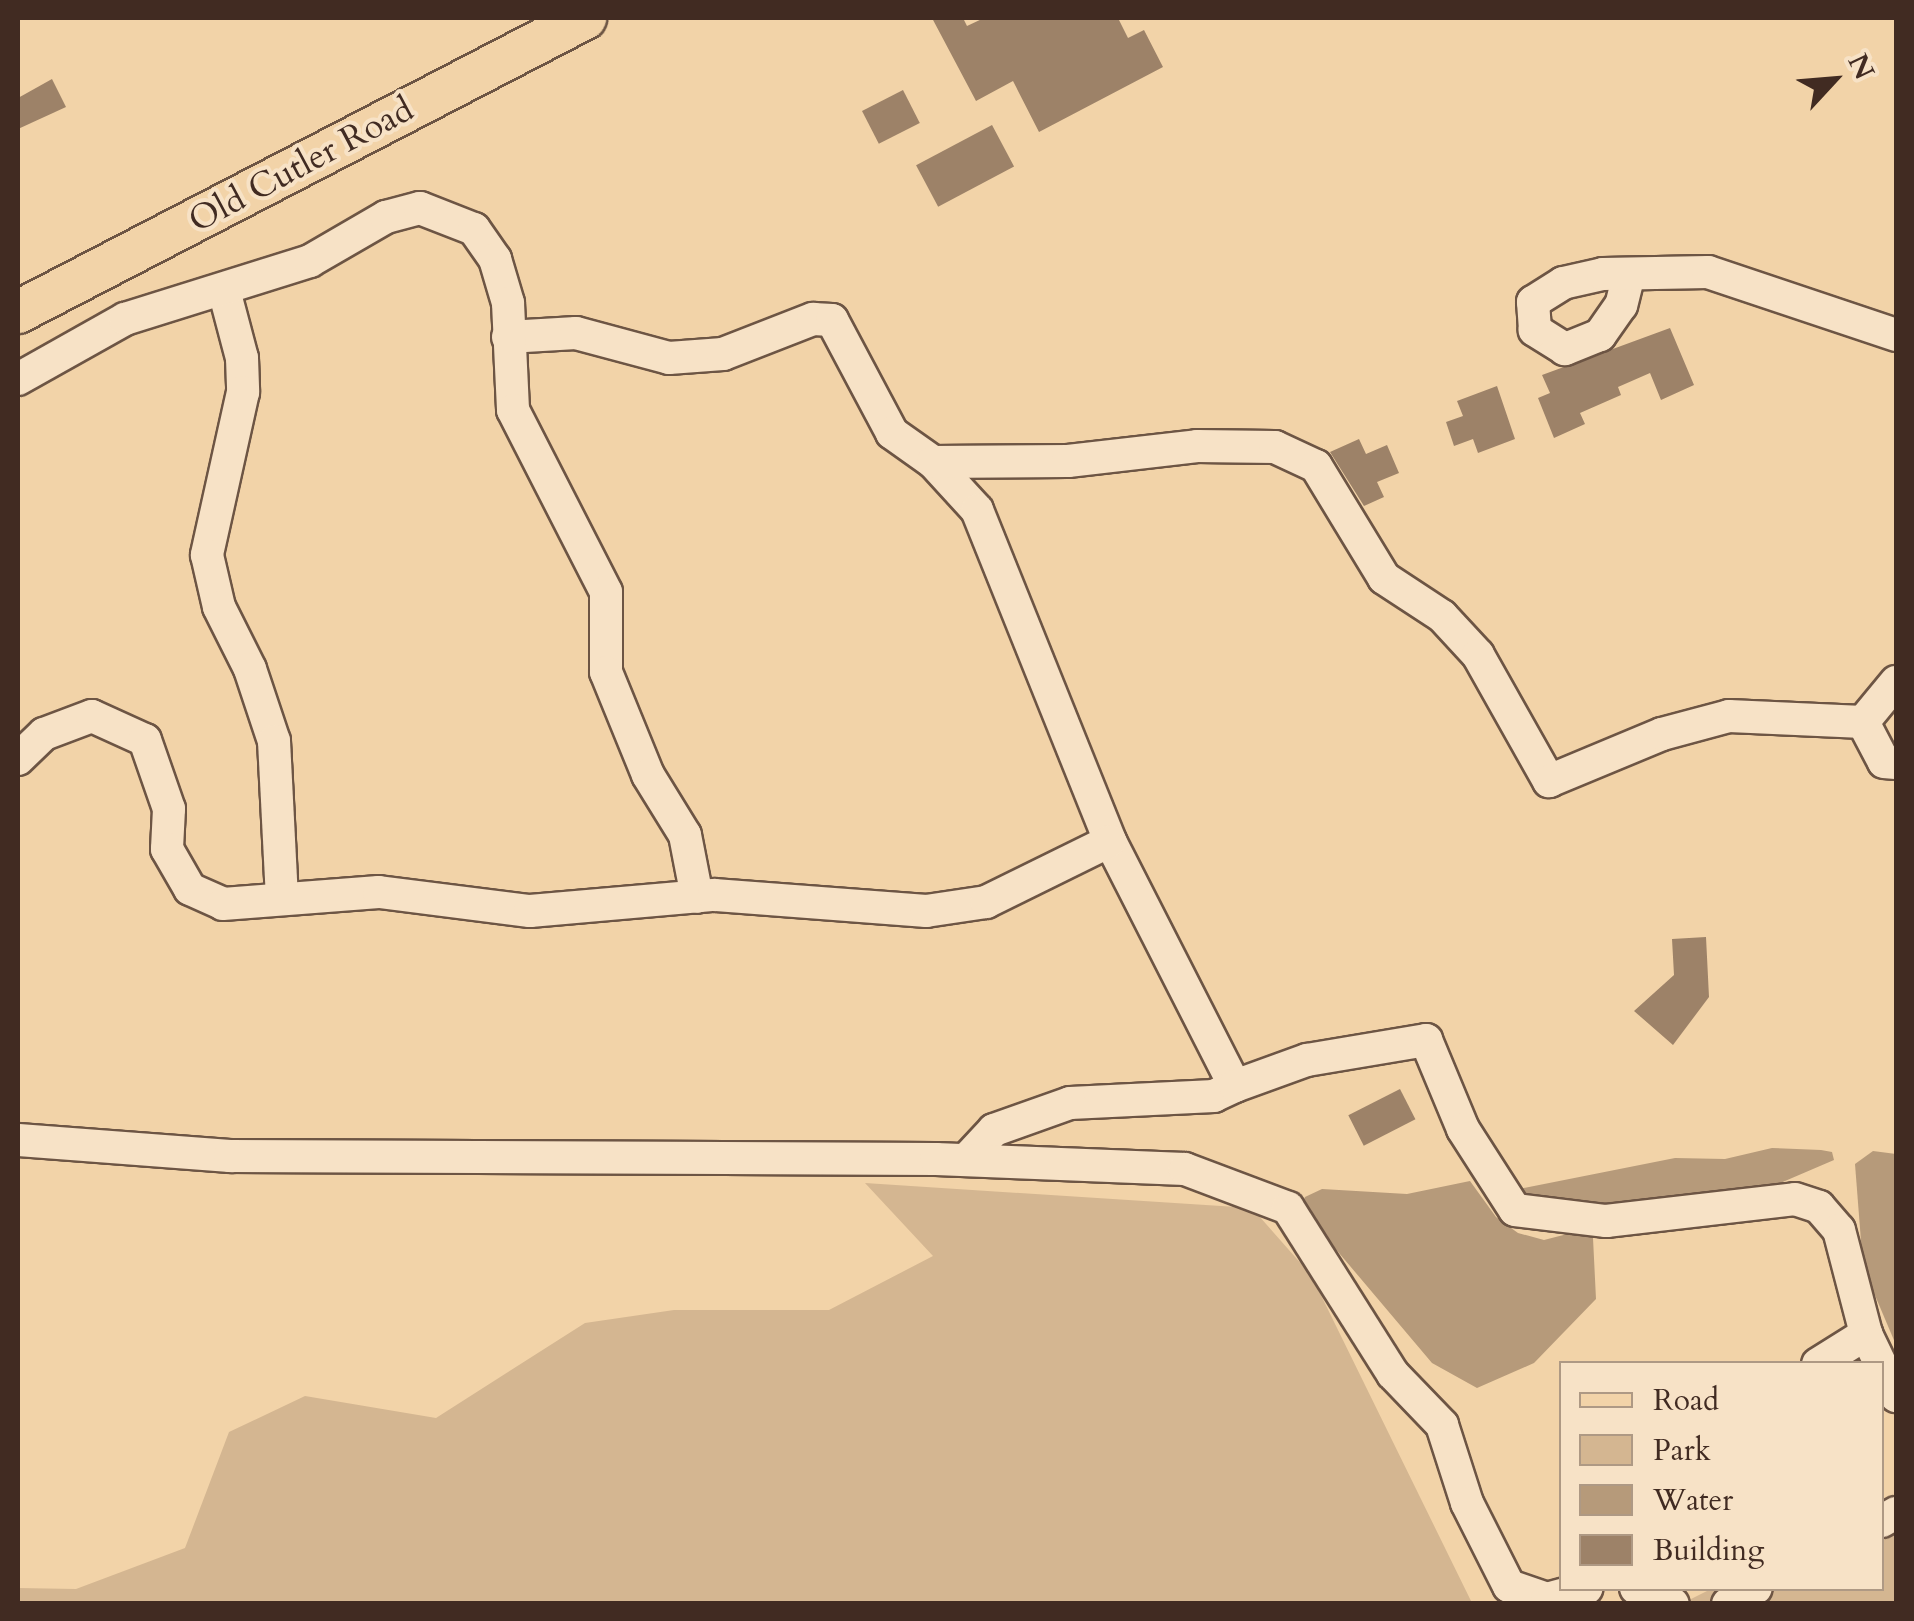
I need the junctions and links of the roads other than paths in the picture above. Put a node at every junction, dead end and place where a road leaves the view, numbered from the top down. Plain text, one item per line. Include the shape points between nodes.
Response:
1 (585, 18) edge
2 (544, 27) edge
3 (1628, 274) dead end
4 (224, 290) junction
5 (18, 312) edge
6 (1896, 334) edge
7 (508, 336) junction
8 (18, 380) edge
9 (932, 462) junction
10 (1896, 682) edge
11 (1863, 722) junction
12 (18, 759) edge
13 (1896, 763) edge
14 (1110, 841) junction
15 (697, 897) junction
16 (282, 899) junction
17 (1235, 1086) junction
18 (18, 1140) edge
19 (966, 1160) junction
20 (1866, 1334) junction
21 (1823, 1361) edge
22 (1879, 1361) edge
23 (1884, 1371) edge
24 (1896, 1396) edge
25 (1576, 1591) edge
26 (1643, 1591) edge
27 (1751, 1591) edge
28 (1673, 1604) edge
29 (1728, 1604) edge

1 - 2 main road, Old Cutler Road
2 - 5 main road, Old Cutler Road
3 - 6 street via 1733,275 1827,316
4 - 7 street via 310,261 386,216 420,208 474,229 495,259 508,302
4 - 8 street via 125,320
4 - 16 street via 242,358 243,392 206,554 218,607 250,668 274,741
7 - 9 street via 576,334 669,358 723,354 812,319 832,320 892,433
7 - 15 street via 513,410 606,592 606,672 648,775 684,834
9 - 11 street via 1068,461 1256,446 1275,447 1316,466 1384,578 1442,616 1478,655 1549,781 1662,734 1729,716
9 - 14 street via 977,510
10 - 11 street
11 - 13 street via 1884,762
12 - 16 street via 44,734 92,716 145,740 169,809 168,850 190,889 223,904
14 - 15 street via 986,902 926,912 831,900
14 - 17 street
15 - 16 street via 530,911 379,892
17 - 19 street via 1214,1096 1070,1103 994,1130
17 - 20 street via 1307,1060 1426,1040 1462,1128 1514,1210 1606,1221 1795,1199 1819,1206 1839,1230
18 - 19 street via 230,1156
19 - 25 street via 1185,1170 1288,1208 1392,1374 1442,1424 1467,1503 1501,1576 1547,1599
20 - 21 street
20 - 22 street
23 - 24 street
26 - 28 street
27 - 29 street

